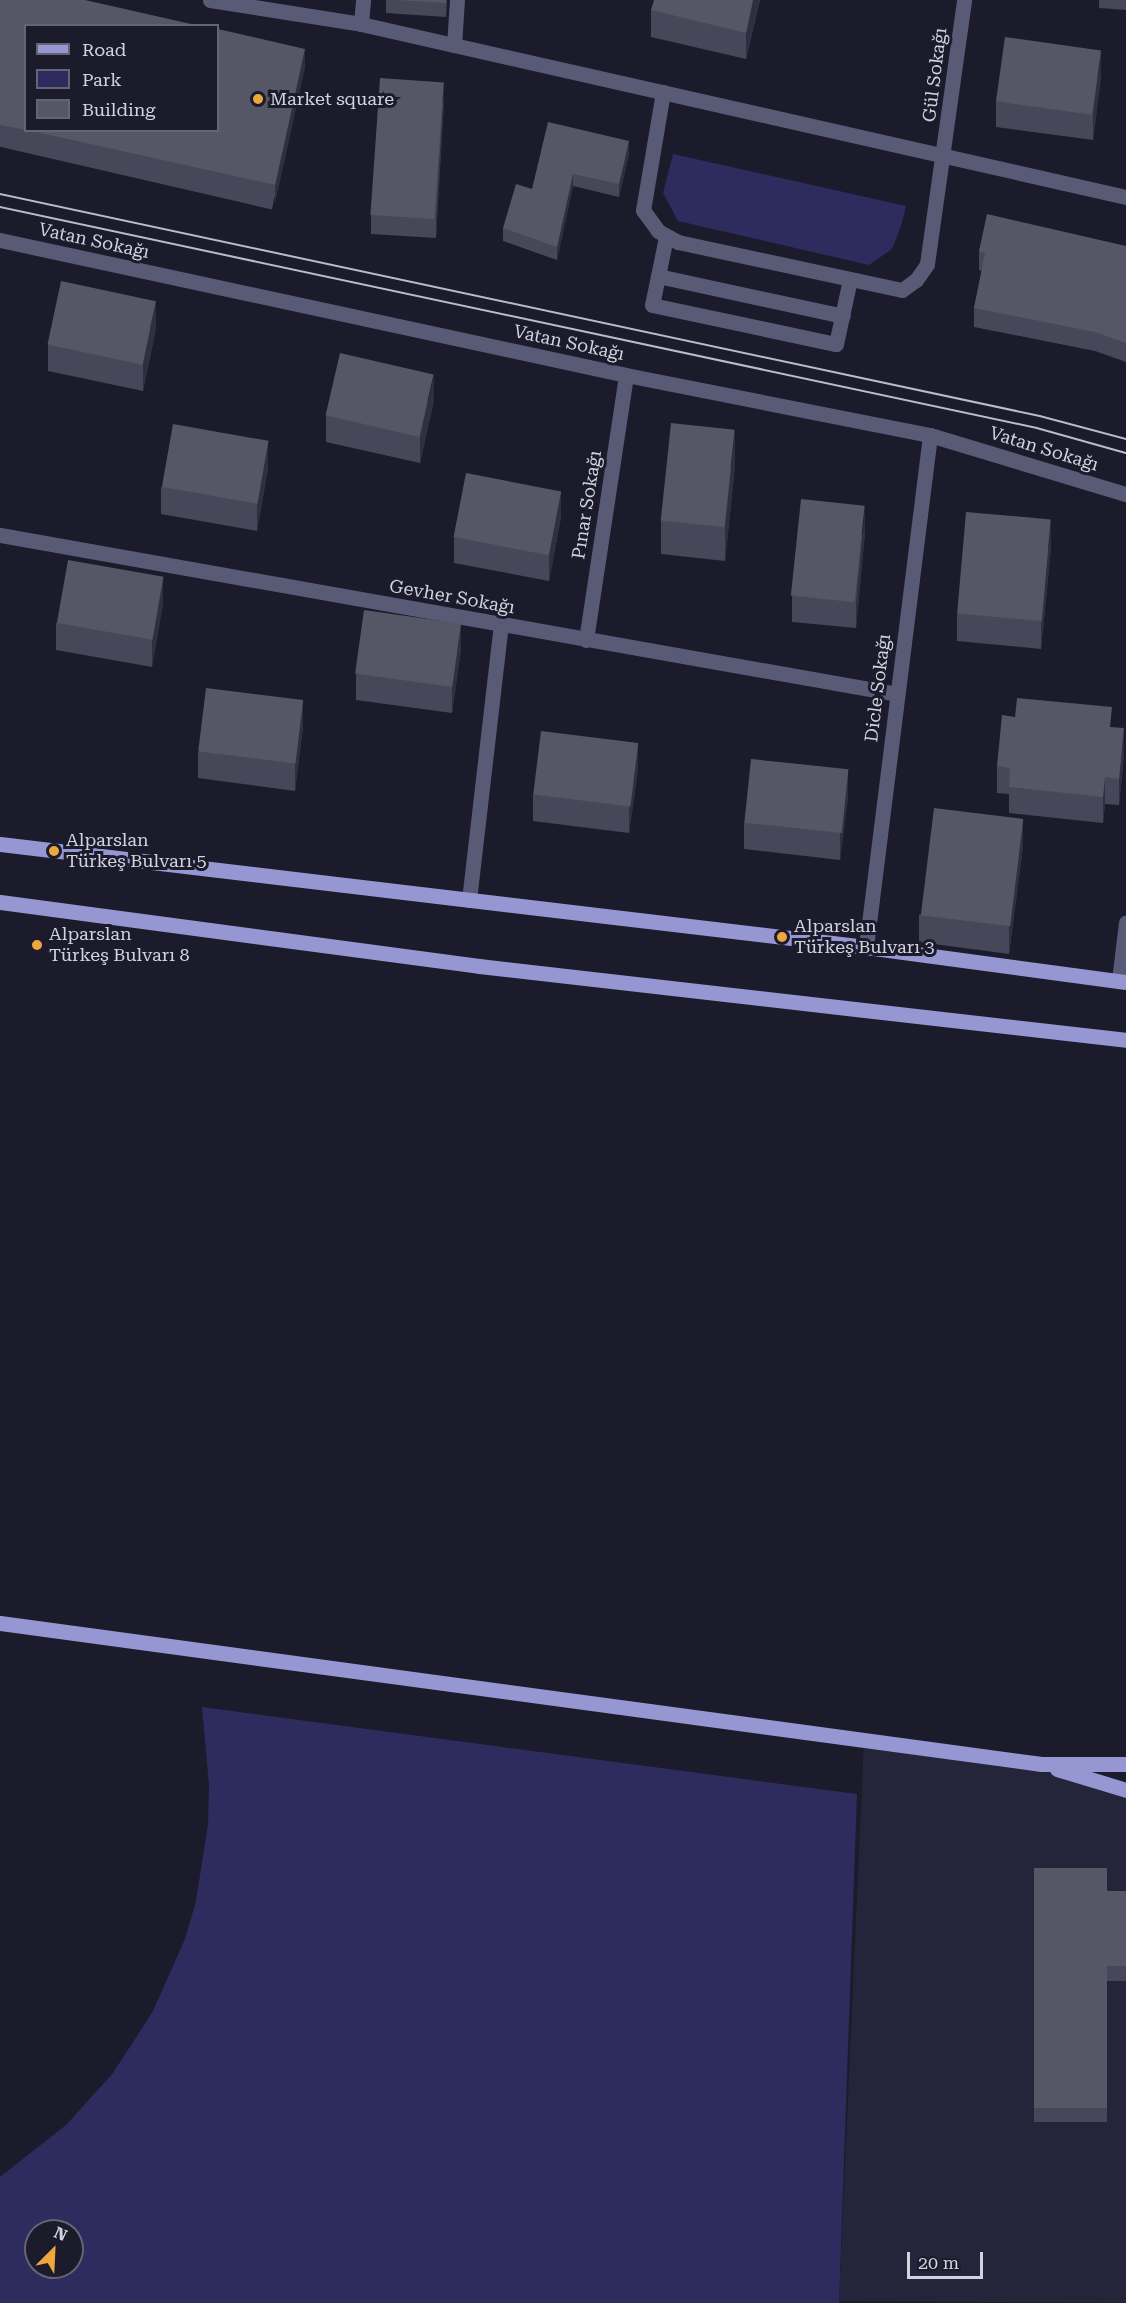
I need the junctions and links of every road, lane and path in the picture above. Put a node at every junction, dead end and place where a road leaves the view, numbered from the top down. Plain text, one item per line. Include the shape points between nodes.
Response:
1 (210, 0) edge
2 (363, 0) edge
3 (457, 0) edge
4 (964, 0) edge
5 (361, 24) junction
6 (454, 45) junction
7 (663, 92) junction
8 (945, 156) junction
9 (1126, 197) edge
10 (666, 237) junction
11 (0, 240) edge
12 (658, 276) junction
13 (850, 279) junction
14 (843, 316) junction
15 (626, 375) junction
16 (930, 435) junction
17 (1126, 495) edge
18 (0, 536) edge
19 (501, 626) junction
20 (586, 640) junction
21 (897, 694) junction
22 (0, 844) edge
23 (469, 900) junction
24 (0, 902) edge
25 (1126, 922) edge
26 (866, 947) junction
27 (1122, 981) edge
28 (1126, 1040) edge
29 (0, 1623) edge
30 (1042, 1764) junction
31 (1126, 1764) edge
32 (1126, 1790) edge

1 - 5 street
2 - 5 street
3 - 6 street
4 - 8 street, Gül Sokağı
5 - 6 street
6 - 7 street
7 - 8 street
7 - 10 street via 643,210
8 - 9 street
8 - 13 street, Gül Sokağı via 922,272 902,290
10 - 12 street
10 - 13 street
11 - 15 street, Vatan Sokağı
12 - 14 street
12 - 14 street via 652,305 836,344
13 - 14 street
15 - 16 street, Vatan Sokağı
15 - 20 street, Pınar Sokağı
16 - 17 street, Vatan Sokağı
16 - 21 street, Dicle Sokağı
18 - 19 street, Gevher Sokağı
19 - 20 street, Gevher Sokağı
19 - 23 street
20 - 21 street, Gevher Sokağı
21 - 26 street, Dicle Sokağı
22 - 23 main road
23 - 26 main road
24 - 28 main road via 479,966
25 - 27 street
26 - 27 main road
29 - 30 main road
30 - 31 main road
30 - 32 main road

